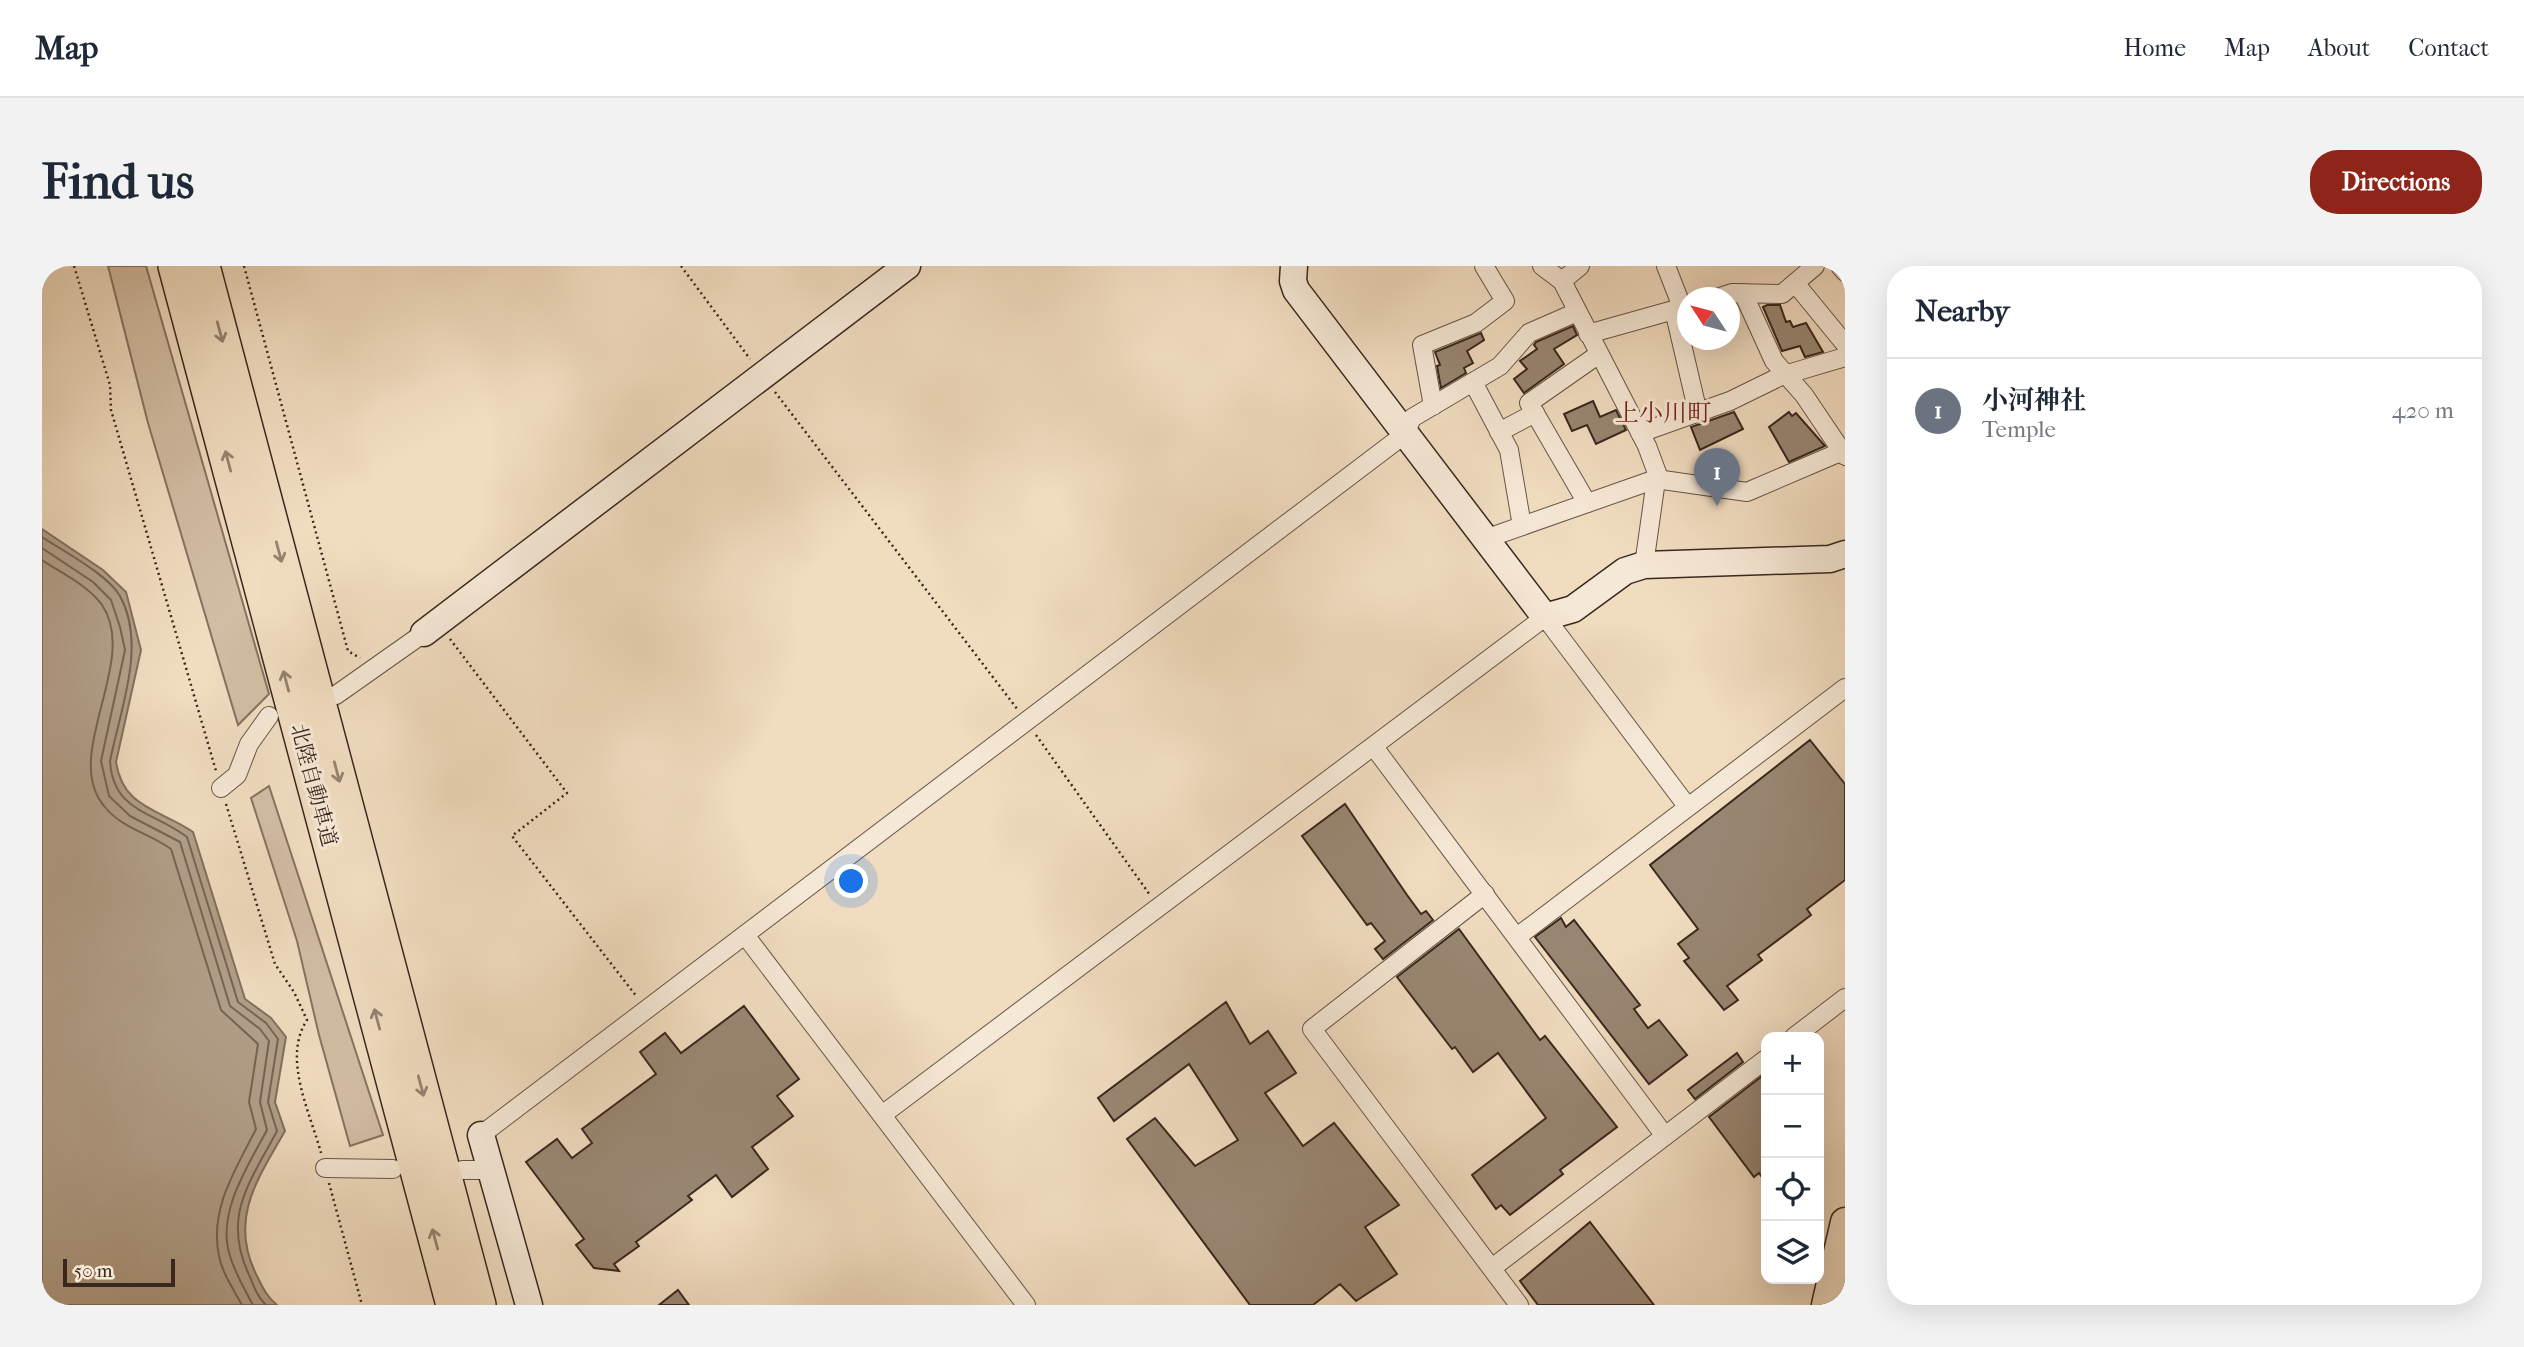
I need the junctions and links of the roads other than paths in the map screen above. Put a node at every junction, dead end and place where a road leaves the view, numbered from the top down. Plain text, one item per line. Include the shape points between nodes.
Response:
1 (175, 266) edge
2 (203, 266) edge
3 (907, 266) edge
4 (1294, 266) edge
5 (1484, 266) edge
6 (1542, 266) edge
7 (1580, 266) edge
8 (1665, 266) edge
9 (1815, 266) edge
10 (1840, 266) edge
11 (1845, 272) edge
12 (1562, 281) junction
13 (1795, 283) junction
14 (1744, 293) junction
15 (1740, 294) edge
16 (1677, 298) edge
17 (1677, 309) edge
18 (1577, 312) junction
19 (1588, 334) junction
20 (1845, 344) edge
21 (1688, 350) edge
22 (1599, 354) junction
23 (1845, 357) edge
24 (1786, 374) junction
25 (1473, 382) junction
26 (1433, 406) junction
27 (1698, 412) junction
28 (1535, 413) junction
29 (1499, 432) junction
30 (1640, 433) junction
31 (1405, 434) junction
32 (1844, 453) edge
33 (1656, 480) junction
34 (1587, 503) junction
35 (1522, 526) junction
36 (1485, 540) junction
37 (1845, 554) edge
38 (1644, 565) junction
39 (1545, 617) junction
40 (431, 628) joint
41 (1845, 688) edge
42 (336, 695) dead end
43 (269, 716) dead end
44 (1374, 747) junction
45 (221, 788) dead end
46 (1687, 806) junction
47 (1485, 894) junction
48 (745, 935) junction
49 (1517, 937) junction
50 (1845, 998) edge
51 (1801, 1032) edge
52 (1761, 1063) edge
53 (882, 1115) junction
54 (481, 1135) joint
55 (1665, 1136) junction
56 (325, 1168) dead end
57 (393, 1169) dead end
58 (462, 1170) dead end
59 (489, 1170) junction
60 (1845, 1222) edge
61 (1492, 1268) junction
62 (453, 1305) edge
63 (479, 1305) edge
64 (529, 1305) edge
65 (1026, 1305) edge
66 (1518, 1305) edge
67 (1826, 1305) edge

62 -> 1 highway, 北陸自動車道
2 -> 63 highway, 北陸自動車道
3 - 40 street
4 - 31 street via 1296,290
5 - 26 street via 1506,301 1476,323 1422,345
6 - 12 street
7 - 12 street
8 - 16 street
9 - 13 street
10 - 11 street
12 - 18 street
13 - 14 street via 1782,293
13 - 20 street
14 - 15 street
14 - 24 street via 1774,361
17 - 19 street
18 - 19 street
18 - 25 street via 1529,332 1500,366
19 - 22 street
21 - 27 street
22 - 28 street via 1529,403
22 - 30 street
23 - 24 street
24 - 27 street
24 - 32 street
25 - 26 street
25 - 29 street
26 - 31 street via 1412,418
27 - 30 street
28 - 29 street
28 - 34 street
29 - 35 street via 1509,450
30 - 33 street
31 - 36 street
31 - 48 street
32 - 33 street via 1747,492
33 - 34 street
33 - 38 street
34 - 35 street
35 - 36 street
36 - 39 street
37 - 38 street via 1830,559
38 - 39 street via 1625,571 1573,609
39 - 44 street
39 - 46 street
40 - 42 street
41 - 46 street
43 - 45 street via 249,744 237,775
44 - 47 street
44 - 53 street
46 - 49 street
47 - 49 street
47 - 61 street via 1312,1029
48 - 53 street
48 - 54 street
49 - 55 street
50 - 51 street
52 - 55 street
53 - 65 street
54 - 59 street
55 - 61 street
56 - 57 street
58 - 59 street
59 - 64 street
60 - 67 main road
61 - 66 street

